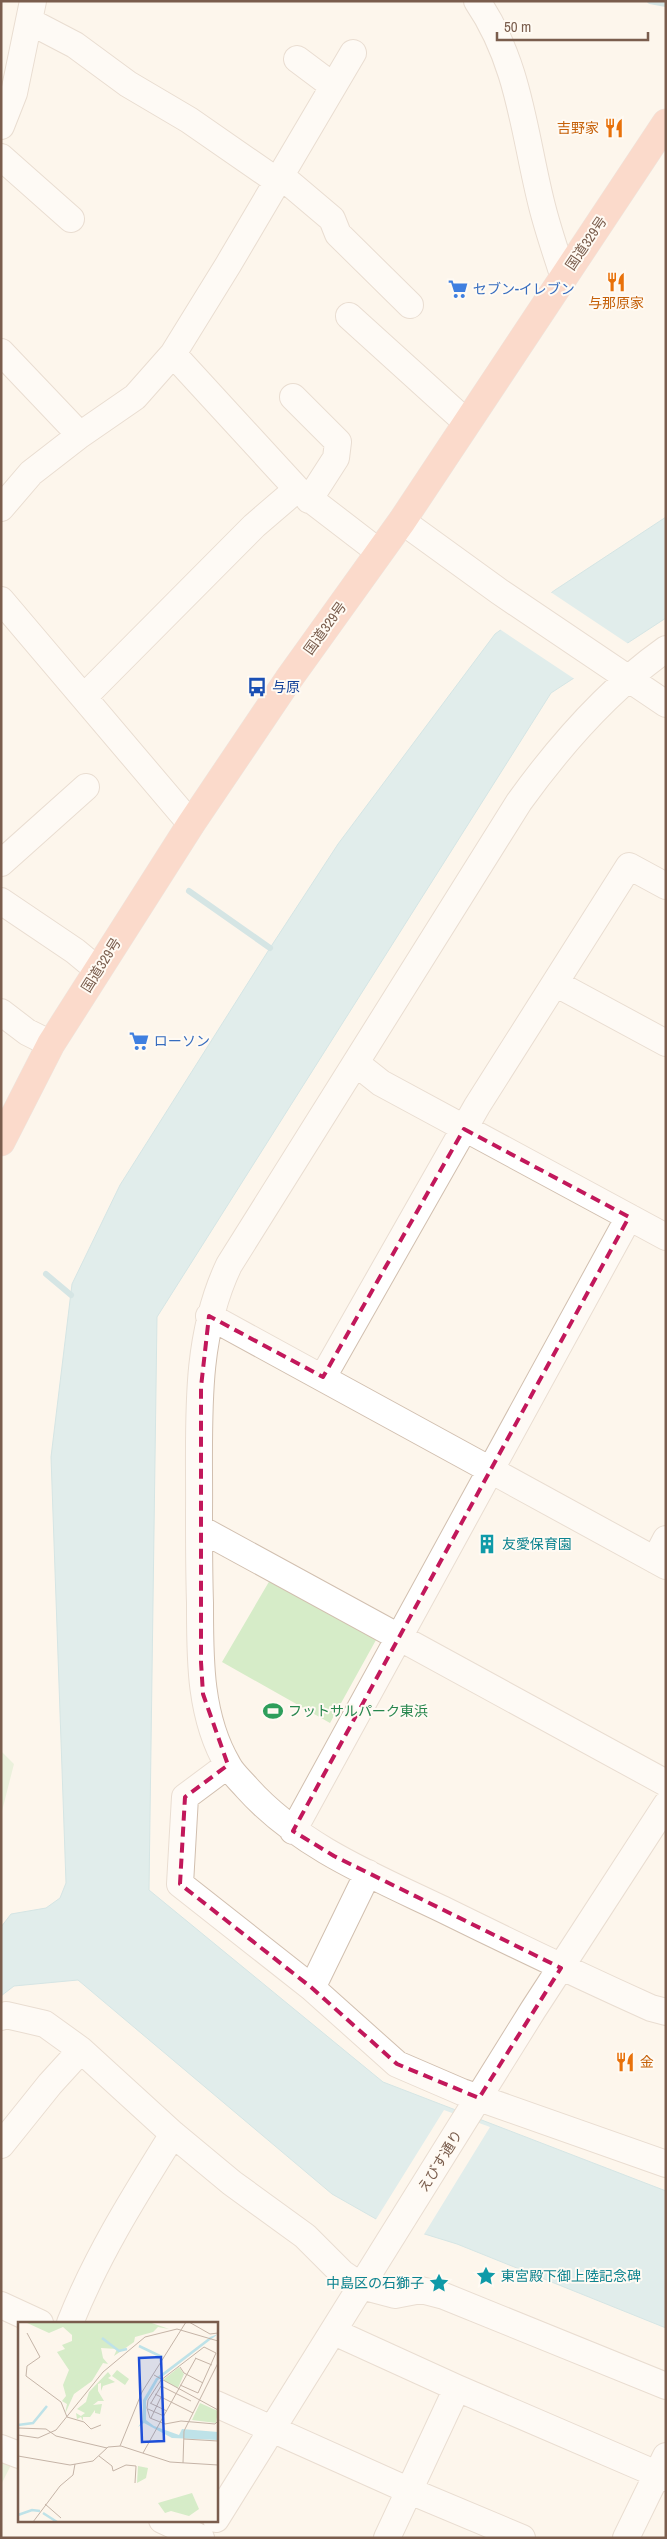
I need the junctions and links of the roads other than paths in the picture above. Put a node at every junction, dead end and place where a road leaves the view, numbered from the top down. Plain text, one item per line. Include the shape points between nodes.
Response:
1 (477, 1) edge
2 (28, 8) edge
3 (353, 53) dead end
4 (297, 59) dead end
5 (333, 86) junction
6 (8, 91) edge
7 (666, 123) edge
8 (1, 126) edge
9 (1, 157) edge
10 (279, 178) junction
11 (71, 218) dead end
12 (563, 276) junction
13 (410, 305) dead end
14 (349, 316) dead end
15 (1, 352) edge
16 (173, 354) junction
17 (293, 397) dead end
18 (466, 422) junction
19 (80, 435) junction
20 (303, 495) junction
21 (1, 508) edge
22 (402, 521) junction
23 (379, 552) junction
24 (1, 600) edge
25 (666, 649) edge
26 (628, 678) junction
27 (84, 697) junction
28 (666, 704) edge
29 (86, 787) dead end
30 (191, 824) junction
31 (1, 863) edge
32 (666, 886) edge
33 (1, 901) edge
34 (98, 970) junction
35 (556, 982) junction
36 (1, 1012) edge
37 (666, 1043) edge
38 (51, 1044) junction
39 (357, 1064) junction
40 (464, 1129) junction
41 (1, 1142) edge
42 (629, 1217) junction
43 (666, 1237) edge
44 (209, 1316) junction
45 (323, 1377) junction
46 (491, 1470) junction
47 (199, 1528) junction
48 (662, 1555) edge
49 (399, 1637) junction
50 (228, 1765) junction
51 (666, 1783) edge
52 (666, 1805) edge
53 (294, 1831) junction
54 (368, 1873) junction
55 (562, 1968) junction
56 (312, 1988) junction
57 (666, 2012) edge
58 (1, 2018) edge
59 (82, 2050) junction
60 (473, 2108) junction
61 (173, 2134) junction
62 (1, 2145) edge
63 (666, 2164) edge
64 (367, 2277) junction
65 (1, 2304) edge
66 (38, 2322) edge
67 (70, 2322) edge
68 (334, 2332) junction
69 (666, 2386) edge
70 (457, 2388) junction
71 (218, 2405) edge
72 (272, 2429) junction
73 (1, 2448) edge
74 (18, 2455) edge
75 (663, 2469) edge
76 (410, 2490) junction
77 (218, 2517) edge
78 (166, 2522) edge
79 (214, 2522) edge
80 (202, 2538) edge
81 (387, 2538) edge
82 (522, 2538) edge
83 (626, 2538) edge

1 - 12 street via 507,56 542,207
2 - 6 street
2 - 10 street via 128,84
3 - 5 street
4 - 5 street
5 - 10 street
6 - 8 street
7 - 12 highway, 国道329号
9 - 11 street
10 - 13 street via 332,219 338,234
10 - 16 street
12 - 18 highway, 国道329号
14 - 18 street
15 - 19 street
16 - 19 street via 135,397
16 - 20 street
17 - 20 street via 338,442 336,458
18 - 22 highway, 国道329号
19 - 21 street via 31,473
20 - 23 street
20 - 27 street via 254,526
22 - 23 highway, 国道329号
22 - 26 street
23 - 30 highway, 国道329号
24 - 27 street
25 - 26 street
26 - 28 street
26 - 39 street via 548,761 519,802
27 - 30 street
29 - 31 street
30 - 34 highway, 国道329号
32 - 35 street via 630,866
33 - 34 street
34 - 38 highway, 国道329号
35 - 37 street
35 - 40 street
36 - 38 street via 27,1032
38 - 41 highway, 国道329号
39 - 40 street via 381,1083
39 - 44 street via 244,1239 218,1288
40 - 42 street
40 - 45 street
42 - 43 street
42 - 46 street
44 - 45 street
44 - 47 street via 201,1387
45 - 46 street
46 - 48 street
46 - 49 street
47 - 49 street
47 - 50 street via 203,1694
49 - 51 street
49 - 53 street
50 - 53 street via 268,1811
50 - 56 street via 185,1798 180,1884
52 - 55 street, えびす通り
53 - 54 street
54 - 55 street
54 - 56 street
55 - 57 street
55 - 60 street, えびす通り
56 - 60 street via 396,2064
58 - 59 street via 6,2015 45,2024
59 - 61 street
59 - 62 street
60 - 63 street
60 - 64 street, えびす通り
61 - 64 street via 232,2183 305,2236 342,2273
61 - 67 street via 118,2223 88,2278
64 - 68 street, えびす通り
64 - 69 street via 395,2295 421,2290 444,2296
65 - 66 street
68 - 70 street
68 - 72 street, えびす通り
70 - 75 street
70 - 76 street
71 - 72 street
72 - 76 street
72 - 77 street, えびす通り
73 - 74 street
75 - 83 street
76 - 81 street
76 - 82 street
78 - 80 street
79 - 80 street, えびす通り

